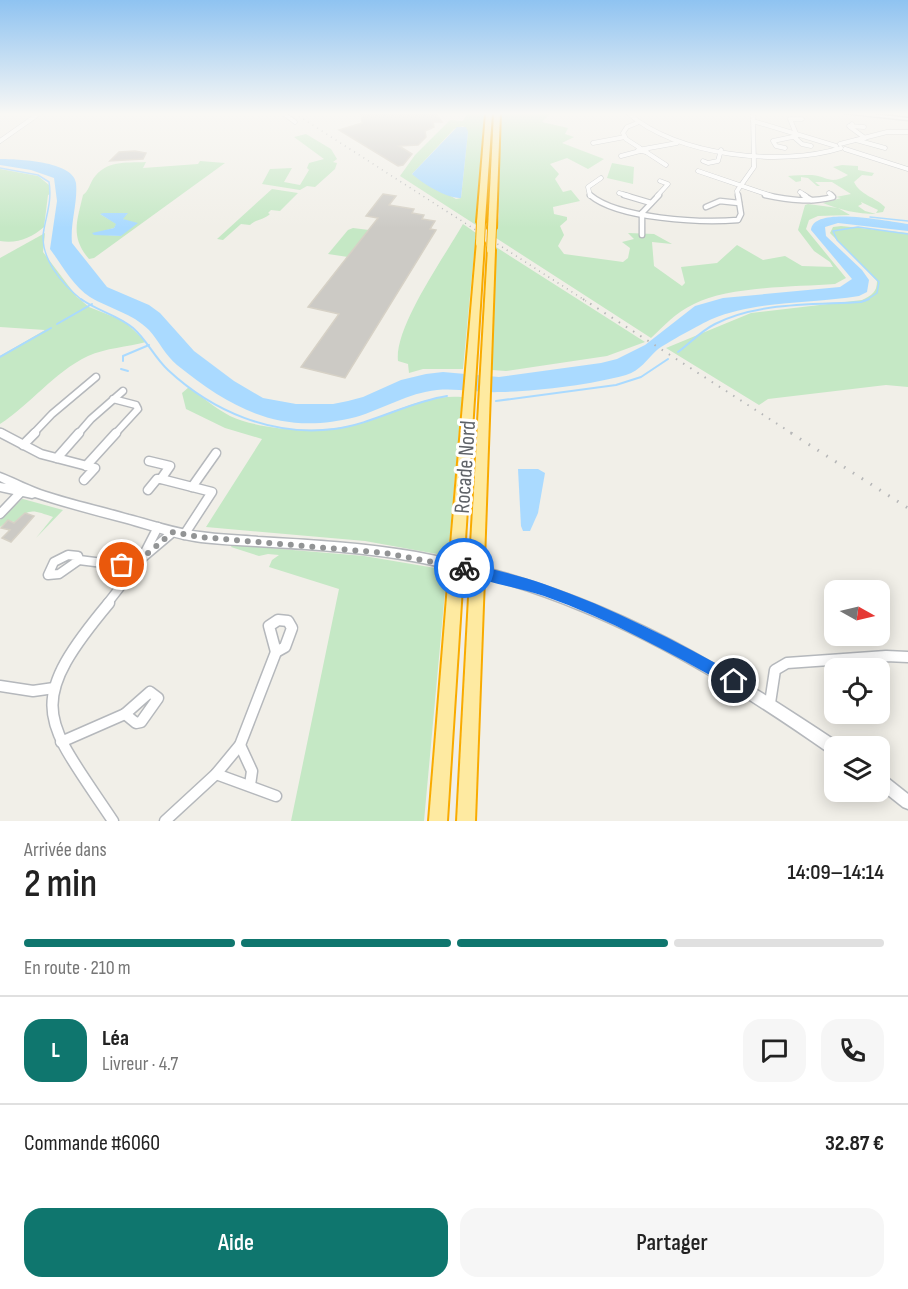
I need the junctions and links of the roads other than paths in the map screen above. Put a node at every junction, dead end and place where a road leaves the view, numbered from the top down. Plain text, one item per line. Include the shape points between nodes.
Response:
1 (486, 151) edge
2 (495, 151) edge
3 (636, 151) edge
4 (646, 151) edge
5 (721, 151) edge
6 (730, 151) edge
7 (754, 151) edge
8 (825, 151) edge
9 (855, 151) edge
10 (754, 155) junction
11 (621, 156) dead end
12 (703, 161) dead end
13 (666, 165) dead end
14 (908, 169) edge
15 (698, 171) dead end
16 (601, 178) dead end
17 (660, 181) dead end
18 (740, 186) junction
19 (800, 192) dead end
20 (619, 193) dead end
21 (829, 193) dead end
22 (811, 200) junction
23 (651, 203) junction
24 (739, 203) junction
25 (706, 207) dead end
26 (642, 213) junction
27 (642, 236) dead end
28 (96, 377) dead end
29 (123, 391) dead end
30 (113, 399) junction
31 (0, 432) edge
32 (23, 445) junction
33 (216, 453) dead end
34 (57, 458) junction
35 (149, 461) dead end
36 (87, 466) junction
37 (0, 477) edge
38 (160, 479) junction
39 (84, 480) dead end
40 (0, 487) edge
41 (192, 487) junction
42 (148, 490) dead end
43 (20, 493) junction
44 (42, 495) junction
45 (0, 514) edge
46 (158, 527) junction
47 (178, 533) junction
48 (79, 560) dead end
49 (138, 563) junction
50 (276, 652) dead end
51 (908, 657) edge
52 (0, 686) edge
53 (54, 688) junction
54 (770, 703) junction
55 (125, 714) dead end
56 (824, 741) edge
57 (61, 742) junction
58 (240, 745) junction
59 (216, 774) junction
60 (250, 785) junction
61 (890, 788) edge
62 (276, 796) dead end
63 (908, 801) edge
64 (467, 817) edge
65 (114, 821) edge
66 (165, 821) edge
67 (438, 821) edge

1 - 67 highway, Rocade Nord, bridge
2 - 64 highway, Rocade Nord, bridge
3 - 11 street
4 - 13 street
5 - 12 street via 718,161
6 - 10 street
7 - 10 street
8 - 10 street via 805,157
9 - 14 street
10 - 18 street via 754,166
15 - 18 street
16 - 26 street via 588,187 590,196
17 - 23 street via 668,184
18 - 22 street via 799,201
18 - 24 street via 736,194
19 - 22 street
20 - 23 street
21 - 22 street via 833,197
23 - 26 street
24 - 25 street via 720,201
24 - 26 street via 738,220 723,222
26 - 27 street
28 - 32 street
29 - 30 street
30 - 34 street
30 - 36 street via 138,409
31 - 32 street
32 - 34 street
33 - 41 street
34 - 36 street
35 - 38 street via 170,466
36 - 39 street via 95,468
37 - 44 street
38 - 41 street
38 - 42 street
40 - 43 street
41 - 47 street via 212,492
43 - 44 street
43 - 45 street
44 - 46 street
46 - 47 street
46 - 49 street
47 - 49 street
47 - 54 street via 395,554 518,582 638,629 700,660
48 - 49 street
49 - 53 street via 68,656
50 - 58 street
51 - 54 street via 780,666 775,670
52 - 53 street via 33,691
53 - 57 street via 52,723
54 - 56 street
55 - 57 street
57 - 65 street
58 - 59 street
58 - 60 street via 252,771
59 - 60 street
59 - 66 street
60 - 62 street
61 - 63 street

